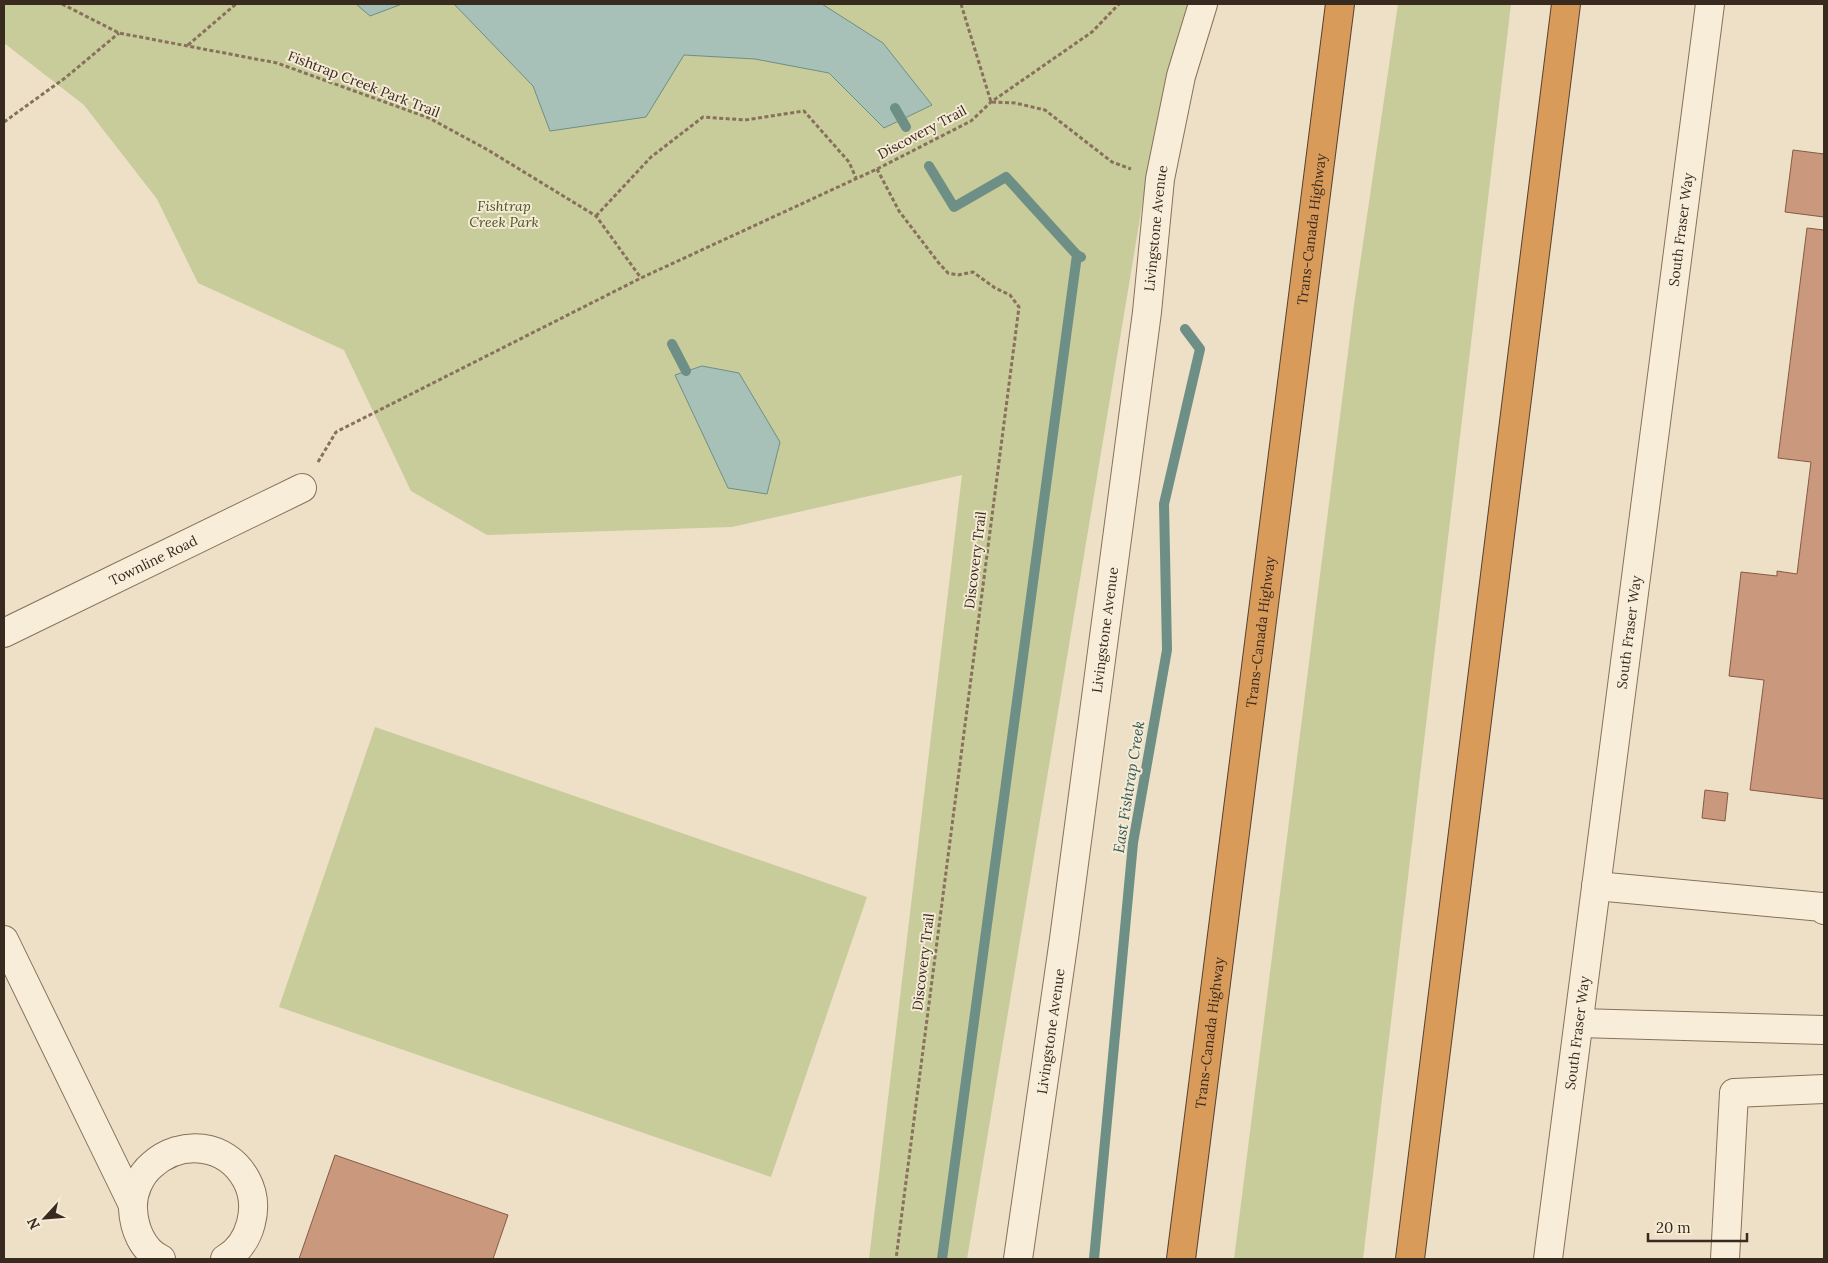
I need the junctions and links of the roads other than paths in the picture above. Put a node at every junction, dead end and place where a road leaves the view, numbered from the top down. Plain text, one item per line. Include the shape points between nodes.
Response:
1 (1203, 4) edge
2 (1340, 4) edge
3 (1566, 4) edge
4 (1580, 4) edge
5 (1710, 4) edge
6 (1562, 35) junction
7 (302, 488) road end
8 (4, 633) edge
9 (1596, 886) junction
10 (1824, 910) edge
11 (4, 940) edge
12 (1579, 1023) junction
13 (1824, 1030) edge
14 (1824, 1090) edge
15 (132, 1202) junction
16 (161, 1259) edge
17 (224, 1259) edge
18 (1018, 1259) edge
19 (1182, 1259) edge
20 (1410, 1259) edge
21 (1548, 1259) edge
22 (1725, 1259) edge

1 - 18 street, Livingstone Avenue via 1181,76 1160,179 1145,321
2 - 19 highway, Trans-Canada Highway
3 - 6 highway
4 - 6 street
5 - 9 street, South Fraser Way
6 - 20 highway
7 - 8 street, Townline Road
9 - 10 street via 1822,907
9 - 12 street, South Fraser Way
11 - 15 street
12 - 13 street
12 - 21 street, South Fraser Way
14 - 22 street via 1734,1093
15 - 16 street via 134,1223 142,1242
15 - 17 street via 146,1169 161,1157 178,1149 216,1152 234,1164 246,1180 253,1199 252,1220 245,1239

